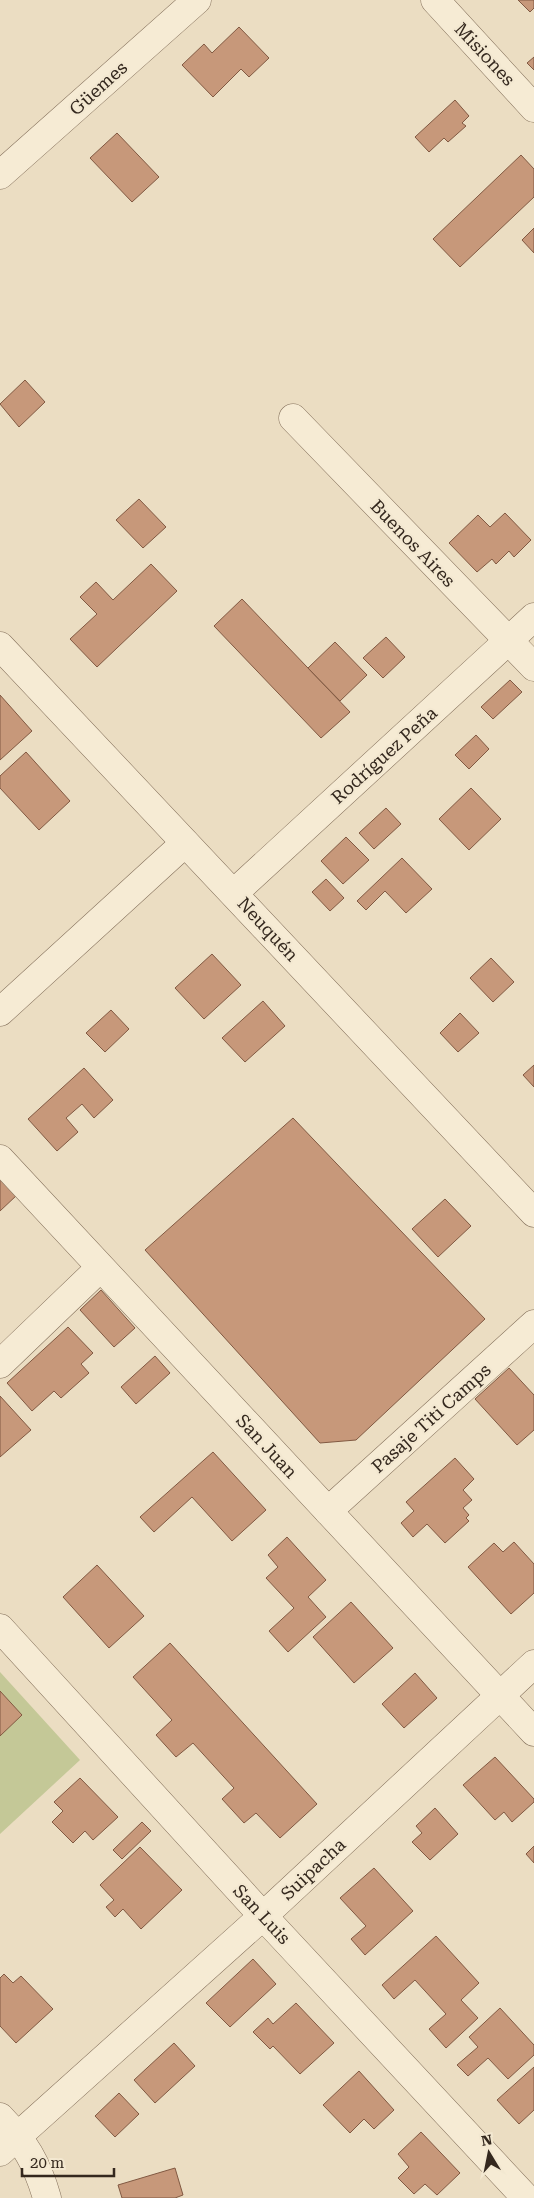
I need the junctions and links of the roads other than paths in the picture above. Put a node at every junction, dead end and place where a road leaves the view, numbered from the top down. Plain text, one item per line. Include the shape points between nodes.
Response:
1 (197, 0) edge
2 (435, 0) edge
3 (534, 108) edge
4 (0, 175) edge
5 (293, 418) dead end
6 (534, 617) edge
7 (509, 642) junction
8 (0, 646) edge
9 (534, 667) edge
10 (185, 842) junction
11 (234, 893) junction
12 (0, 1012) edge
13 (0, 1159) edge
14 (534, 1213) edge
15 (100, 1268) junction
16 (534, 1324) edge
17 (0, 1364) edge
18 (328, 1511) junction
19 (0, 1628) edge
20 (534, 1664) edge
21 (499, 1695) junction
22 (534, 1732) edge
23 (263, 1916) junction
24 (6, 2135) edge
25 (47, 2198) edge
26 (526, 2198) edge

1 - 4 street, Güemes
2 - 3 street, Misiones
5 - 7 street, Buenos Aires
6 - 7 street, Rodríguez Peña
7 - 9 street, Buenos Aires
7 - 11 street, Rodríguez Peña
8 - 10 street, Neuquén
10 - 11 street, Neuquén
10 - 12 street
11 - 14 street, Neuquén
13 - 15 street, San Juan
15 - 17 street
15 - 18 street, San Juan
16 - 18 street, Pasaje Titi Camps
18 - 21 street, San Juan
19 - 23 street, San Luis
20 - 21 street, Suipacha
21 - 22 street, San Juan
21 - 23 street, Suipacha
23 - 24 street, Suipacha
23 - 26 street, San Luis
24 - 25 street via 39,2170

